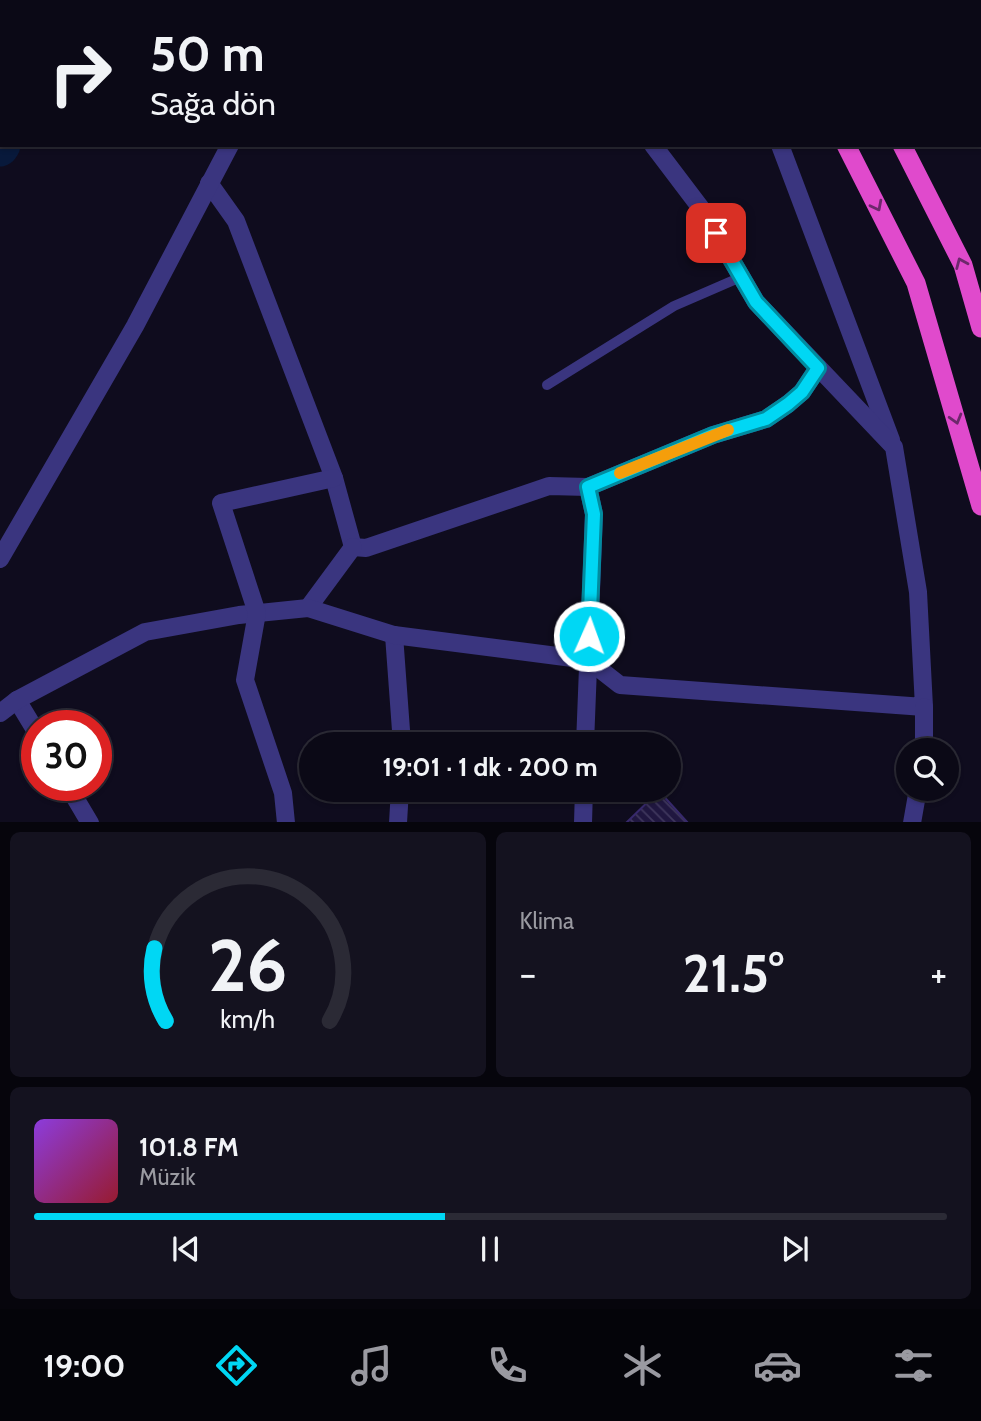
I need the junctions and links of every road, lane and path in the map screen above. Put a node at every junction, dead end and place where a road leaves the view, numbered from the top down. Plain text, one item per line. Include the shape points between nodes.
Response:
1 (229, 147) edge
2 (654, 147) edge
3 (781, 147) edge
4 (847, 147) edge
5 (903, 147) edge
6 (209, 183) junction
7 (741, 277) junction
8 (981, 328) edge
9 (818, 368) junction
10 (547, 385) dead end
11 (894, 447) junction
12 (334, 478) junction
13 (588, 487) junction
14 (981, 506) edge
15 (353, 547) junction
16 (0, 559) edge
17 (308, 608) junction
18 (257, 613) junction
19 (394, 635) junction
20 (588, 660) junction
21 (17, 700) junction
22 (924, 708) junction
23 (23, 710) edge
24 (0, 713) edge
25 (401, 732) edge
26 (585, 732) edge
27 (925, 738) edge
28 (77, 801) edge
29 (916, 801) edge
30 (399, 802) edge
31 (584, 802) edge
32 (90, 822) edge
33 (286, 822) edge
34 (398, 822) edge
35 (583, 822) edge
36 (912, 822) edge

1 - 6 street
2 - 7 street via 703,212
3 - 11 street
4 -> 14 highway via 916,283
8 -> 5 highway via 963,265
6 - 12 street via 236,221
6 - 16 street via 135,326
7 - 9 street via 756,302
7 - 10 lane via 674,306
9 - 11 street
9 - 13 street via 802,392 766,419 713,435
11 - 22 street via 918,592
12 - 15 street
12 - 18 street via 221,503
13 - 15 street via 549,486 366,548
13 - 20 street via 594,514
15 - 17 street
17 - 18 street
17 - 19 street
18 - 21 street via 145,632
18 - 33 street via 245,680 283,793
19 - 20 street
19 - 25 street
20 - 22 street via 620,685
20 - 26 street
21 - 23 street
21 - 24 street
22 - 27 street
28 - 32 street
29 - 36 street
30 - 34 street
31 - 35 street

